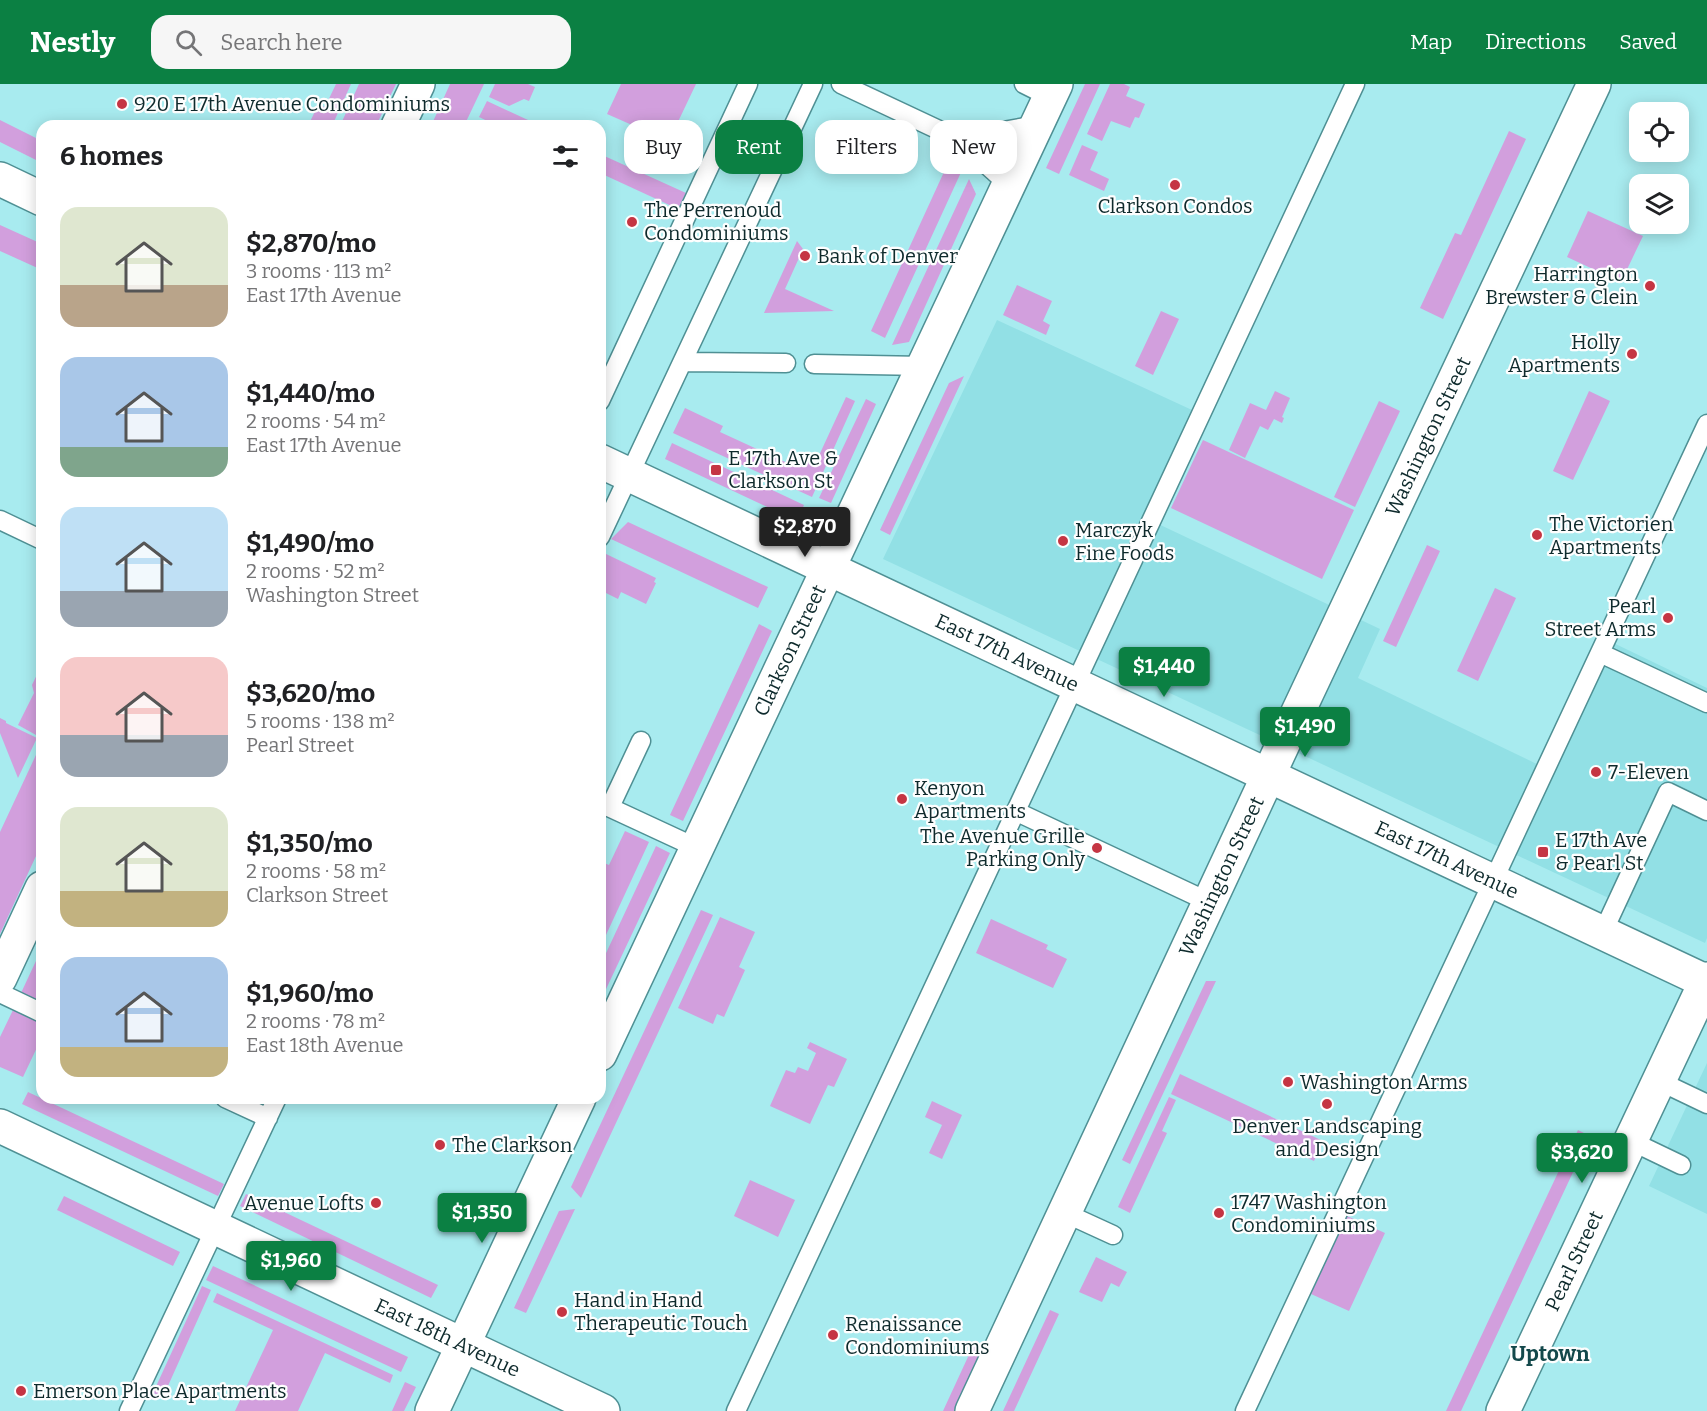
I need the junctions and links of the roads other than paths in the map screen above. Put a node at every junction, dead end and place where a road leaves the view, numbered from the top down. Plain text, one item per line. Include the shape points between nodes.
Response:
1 (418, 84) edge
2 (748, 84) edge
3 (813, 84) edge
4 (841, 84) edge
5 (1355, 84) edge
6 (1594, 84) edge
7 (1042, 97) edge
8 (401, 120) edge
9 (996, 120) edge
10 (930, 126) edge
11 (997, 174) edge
12 (0, 179) edge
13 (1009, 185) junction
14 (36, 196) edge
15 (682, 362) junction
16 (786, 363) dead end
17 (814, 364) dead end
18 (924, 366) junction
19 (606, 388) edge
20 (1707, 424) edge
21 (606, 464) edge
22 (630, 475) junction
23 (0, 520) edge
24 (606, 525) edge
25 (36, 537) edge
26 (828, 568) junction
27 (1600, 653) junction
28 (1075, 684) junction
29 (1707, 703) edge
30 (641, 741) dead end
31 (1268, 775) junction
32 (606, 803) edge
33 (606, 805) edge
34 (1015, 811) junction
35 (1707, 811) edge
36 (697, 848) junction
37 (1493, 881) junction
38 (36, 901) edge
39 (1209, 902) junction
40 (1603, 932) junction
41 (0, 978) edge
42 (1707, 980) edge
43 (0, 993) edge
44 (36, 1010) edge
45 (606, 1041) edge
46 (1659, 1081) junction
47 (238, 1104) edge
48 (274, 1104) edge
49 (576, 1104) edge
50 (1707, 1104) edge
51 (268, 1118) junction
52 (0, 1126) edge
53 (1631, 1141) junction
54 (1681, 1164) dead end
55 (1065, 1213) junction
56 (216, 1228) junction
57 (1113, 1235) dead end
58 (463, 1345) junction
59 (129, 1411) edge
60 (432, 1411) edge
61 (603, 1411) edge
62 (736, 1411) edge
63 (972, 1411) edge
64 (1245, 1411) edge
65 (1503, 1411) edge

1 - 8 street
2 - 19 lane
3 - 15 lane
4 - 10 lane
5 - 28 lane
6 - 31 street, Washington Street
7 - 9 lane
7 - 13 street, Clarkson Street
11 - 13 lane
12 - 14 street
13 - 18 street, Clarkson Street
15 - 16 lane
15 - 22 lane
17 - 18 lane
18 - 26 street, Clarkson Street
20 - 27 lane
21 - 22 street, East 17th Avenue
22 - 24 lane
22 - 26 street, East 17th Avenue
23 - 25 lane
26 - 28 street, East 17th Avenue
26 - 36 street, Clarkson Street
27 - 29 lane
27 - 37 lane
28 - 31 street, East 17th Avenue
28 - 34 lane
30 - 32 lane
31 - 37 street, East 17th Avenue
31 - 39 street, Washington Street
33 - 36 lane
34 - 39 lane
34 - 62 lane
35 - 40 lane via 1668,792
36 - 45 street, Clarkson Street
37 - 40 street, East 17th Avenue
37 - 64 lane
38 - 41 street
39 - 55 street, Washington Street
40 - 42 street, East 17th Avenue
42 - 46 street, Pearl Street
43 - 44 lane
46 - 50 lane
46 - 53 street, Pearl Street
47 - 51 lane
48 - 51 lane
49 - 58 street
51 - 56 lane
52 - 56 street, East 18th Avenue
53 - 54 lane
53 - 65 street, Pearl Street
55 - 57 lane
55 - 63 street, Washington Street
56 - 58 street, East 18th Avenue
56 - 59 lane
58 - 60 street
58 - 61 street, East 18th Avenue

